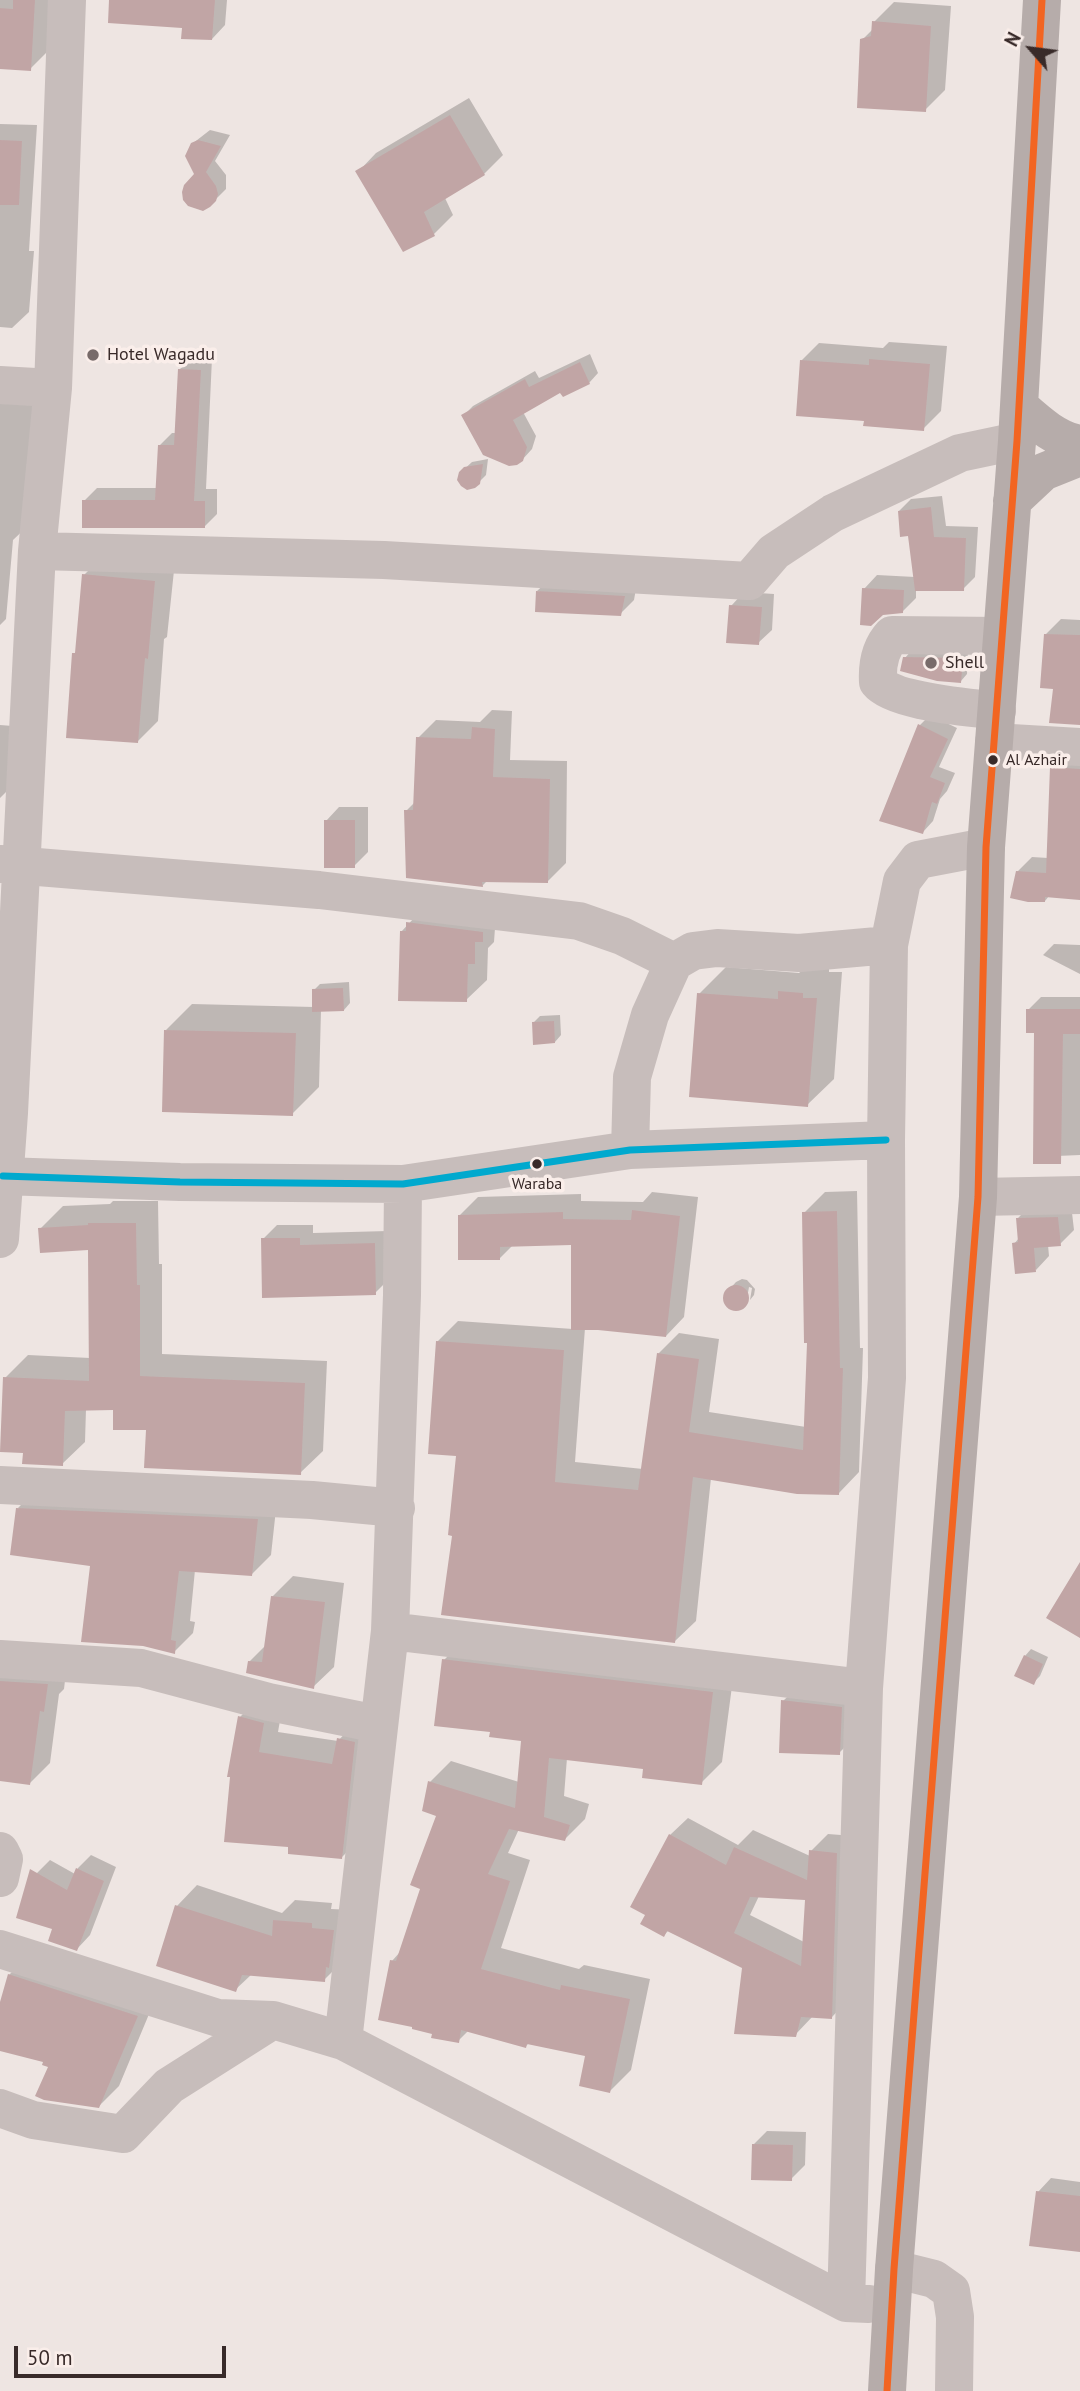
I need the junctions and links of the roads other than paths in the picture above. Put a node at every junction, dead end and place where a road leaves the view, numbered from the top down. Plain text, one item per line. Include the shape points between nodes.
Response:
1 (67, 0) edge
2 (1042, 0) edge
3 (0, 385) edge
4 (53, 388) junction
5 (1018, 424) junction
6 (1080, 444) edge
7 (1080, 457) edge
8 (1012, 501) junction
9 (37, 551) junction
10 (1002, 636) junction
11 (995, 727) junction
12 (1080, 747) edge
13 (985, 847) junction
14 (10, 865) edge
15 (890, 945) junction
16 (674, 962) junction
17 (4, 1113) edge
18 (886, 1140) junction
19 (630, 1150) junction
20 (3, 1176) junction
21 (402, 1184) junction
22 (1080, 1195) edge
23 (978, 1197) junction
24 (0, 1239) edge
25 (0, 1485) edge
26 (396, 1508) junction
27 (390, 1631) junction
28 (0, 1659) edge
29 (864, 1688) junction
30 (378, 1724) junction
31 (0, 1851) edge
32 (0, 1878) edge
33 (0, 1950) edge
34 (273, 2020) junction
35 (343, 2041) junction
36 (0, 2108) edge
37 (893, 2288) junction
38 (846, 2303) junction
39 (887, 2391) edge
40 (954, 2391) edge

1 - 4 street
2 - 5 main road
3 - 4 street
4 - 9 street
5 - 6 main road via 1041,425 1066,442
5 - 8 main road
5 - 9 street via 833,513 774,552 749,581 384,561
7 - 8 main road via 1043,472
8 - 10 main road
9 - 14 street
10 - 11 main road
10 - 11 street via 892,635 885,642 877,669 878,682 890,692 933,702
11 - 12 street
11 - 13 main road
13 - 15 street via 918,860 902,881
13 - 23 main road
14 - 16 street via 319,890 579,921
14 - 17 street
15 - 16 street via 799,953 717,948 693,951
15 - 18 street
16 - 19 street via 650,1015 632,1077
17 - 20 street
18 - 19 street
18 - 29 street via 887,1378
19 - 21 street
20 - 21 street
20 - 24 street
21 - 26 street
22 - 23 street
23 - 37 main road
25 - 26 street
26 - 27 street
27 - 29 street
27 - 30 street
28 - 30 street via 141,1668 269,1702
29 - 38 street
30 - 35 street
31 - 32 street via 4,1858
33 - 34 street via 219,2018
34 - 35 street
34 - 36 street via 169,2086 123,2134 33,2120
35 - 38 street
37 - 38 street
37 - 39 main road
37 - 40 street via 934,2279 951,2291 956,2318

